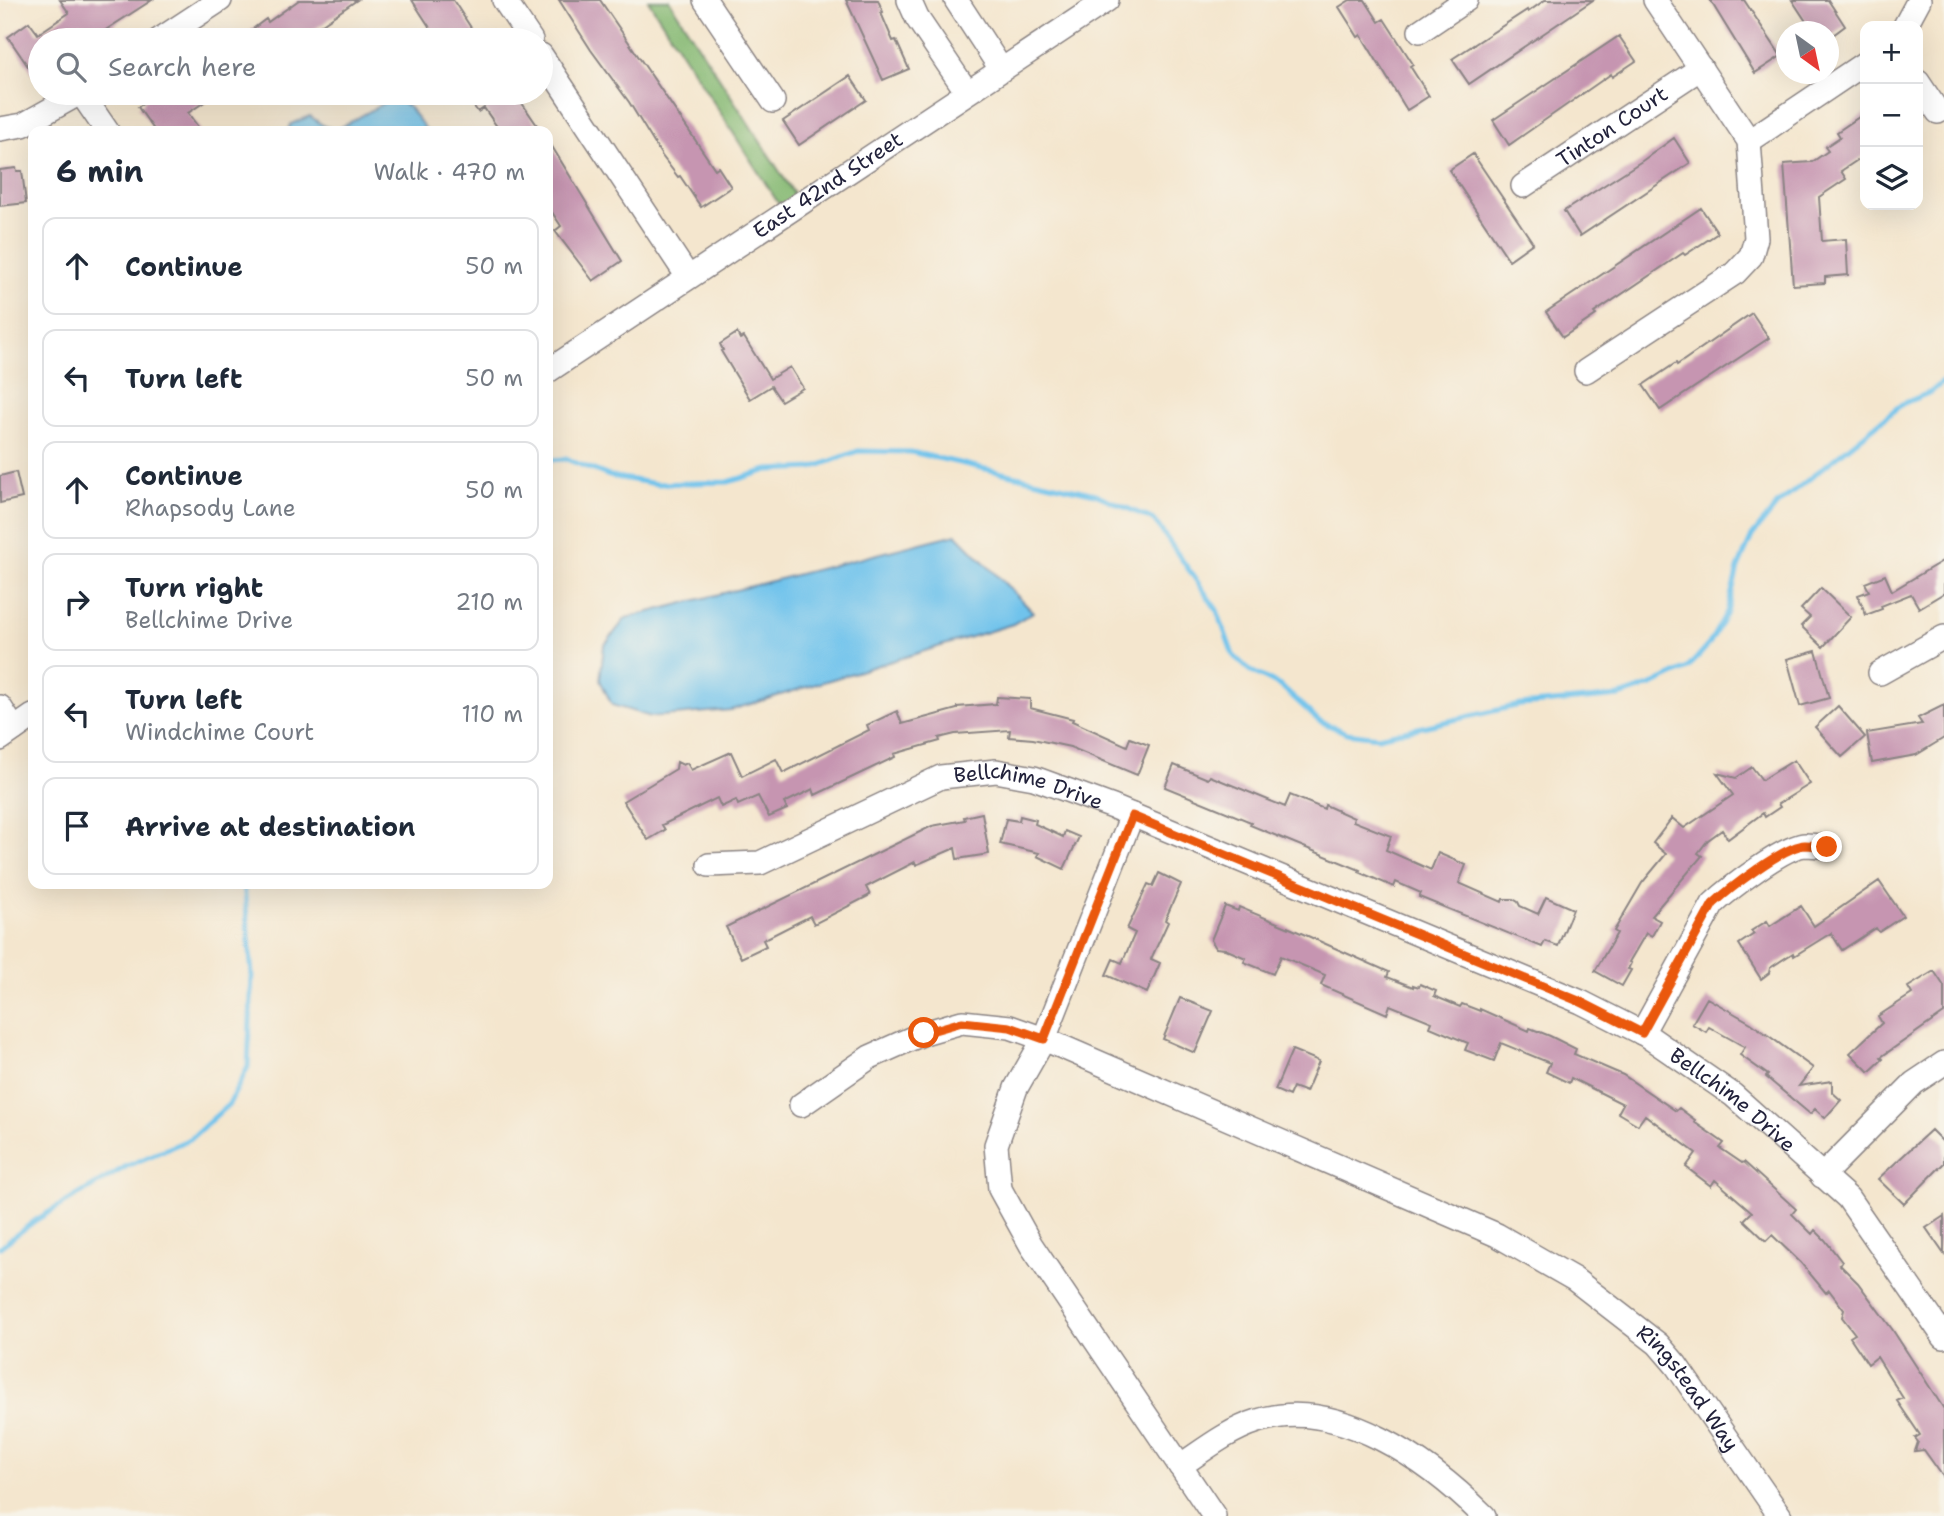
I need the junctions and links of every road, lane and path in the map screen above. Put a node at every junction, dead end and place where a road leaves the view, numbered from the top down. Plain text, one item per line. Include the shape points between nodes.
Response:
1 (220, 0) edge
2 (504, 0) edge
3 (705, 0) edge
4 (909, 0) edge
5 (956, 0) edge
6 (1107, 0) edge
7 (1466, 0) edge
8 (1655, 0) edge
9 (1919, 0) edge
10 (1908, 21) edge
11 (177, 28) edge
12 (523, 28) edge
13 (1420, 31) dead end
14 (1860, 66) edge
15 (1701, 68) junction
16 (1001, 69) junction
17 (553, 73) edge
18 (1919, 84) edge
19 (967, 92) junction
20 (773, 101) dead end
21 (59, 105) edge
22 (89, 105) edge
23 (1938, 112) dead end
24 (103, 126) edge
25 (0, 129) edge
26 (1749, 141) junction
27 (1522, 186) dead end
28 (688, 277) junction
29 (553, 368) edge
30 (1586, 371) dead end
31 (1944, 637) edge
32 (1880, 673) dead end
33 (0, 707) edge
34 (28, 719) edge
35 (7, 734) edge
36 (1132, 816) junction
37 (1827, 847) dead end
38 (709, 865) dead end
39 (1642, 1033) junction
40 (1044, 1039) junction
41 (1944, 1063) edge
42 (801, 1105) dead end
43 (1822, 1176) junction
44 (1944, 1337) edge
45 (1180, 1466) junction
46 (1214, 1516) edge
47 (1484, 1516) edge
48 (1780, 1516) edge

1 - 11 street
2 - 12 street
3 - 20 street
4 - 19 street
5 - 16 street
6 - 16 street, East 42nd Street
7 - 13 street
8 - 15 street
9 - 10 street
14 - 26 street
15 - 26 street
15 - 27 street, Tinton Court
16 - 19 street, East 42nd Street
17 - 28 street
18 - 23 street
19 - 28 street, East 42nd Street
21 - 25 street via 23,125
22 - 24 street
26 - 30 street via 1756,235 1748,261
28 - 29 street, East 42nd Street
31 - 32 street
33 - 35 street
34 - 35 street
36 - 38 street, Bellchime Drive via 1034,778 996,771 941,777 760,863
36 - 39 street, Bellchime Drive via 1581,1002
36 - 40 street
37 - 39 street via 1802,845 1786,852 1730,887 1713,904
39 - 43 street, Bellchime Drive via 1733,1095
40 - 42 street, Ringstead Way via 1010,1027 962,1022 870,1057
40 - 45 street via 1016,1088 996,1145 1000,1189 1031,1245
40 - 48 street, Ringstead Way via 1497,1236 1574,1279 1658,1344
41 - 43 street via 1914,1083
43 - 44 street, Bellchime Drive via 1848,1198
45 - 46 street
45 - 47 street via 1237,1429 1276,1416 1305,1415 1345,1425 1394,1446 1435,1472

